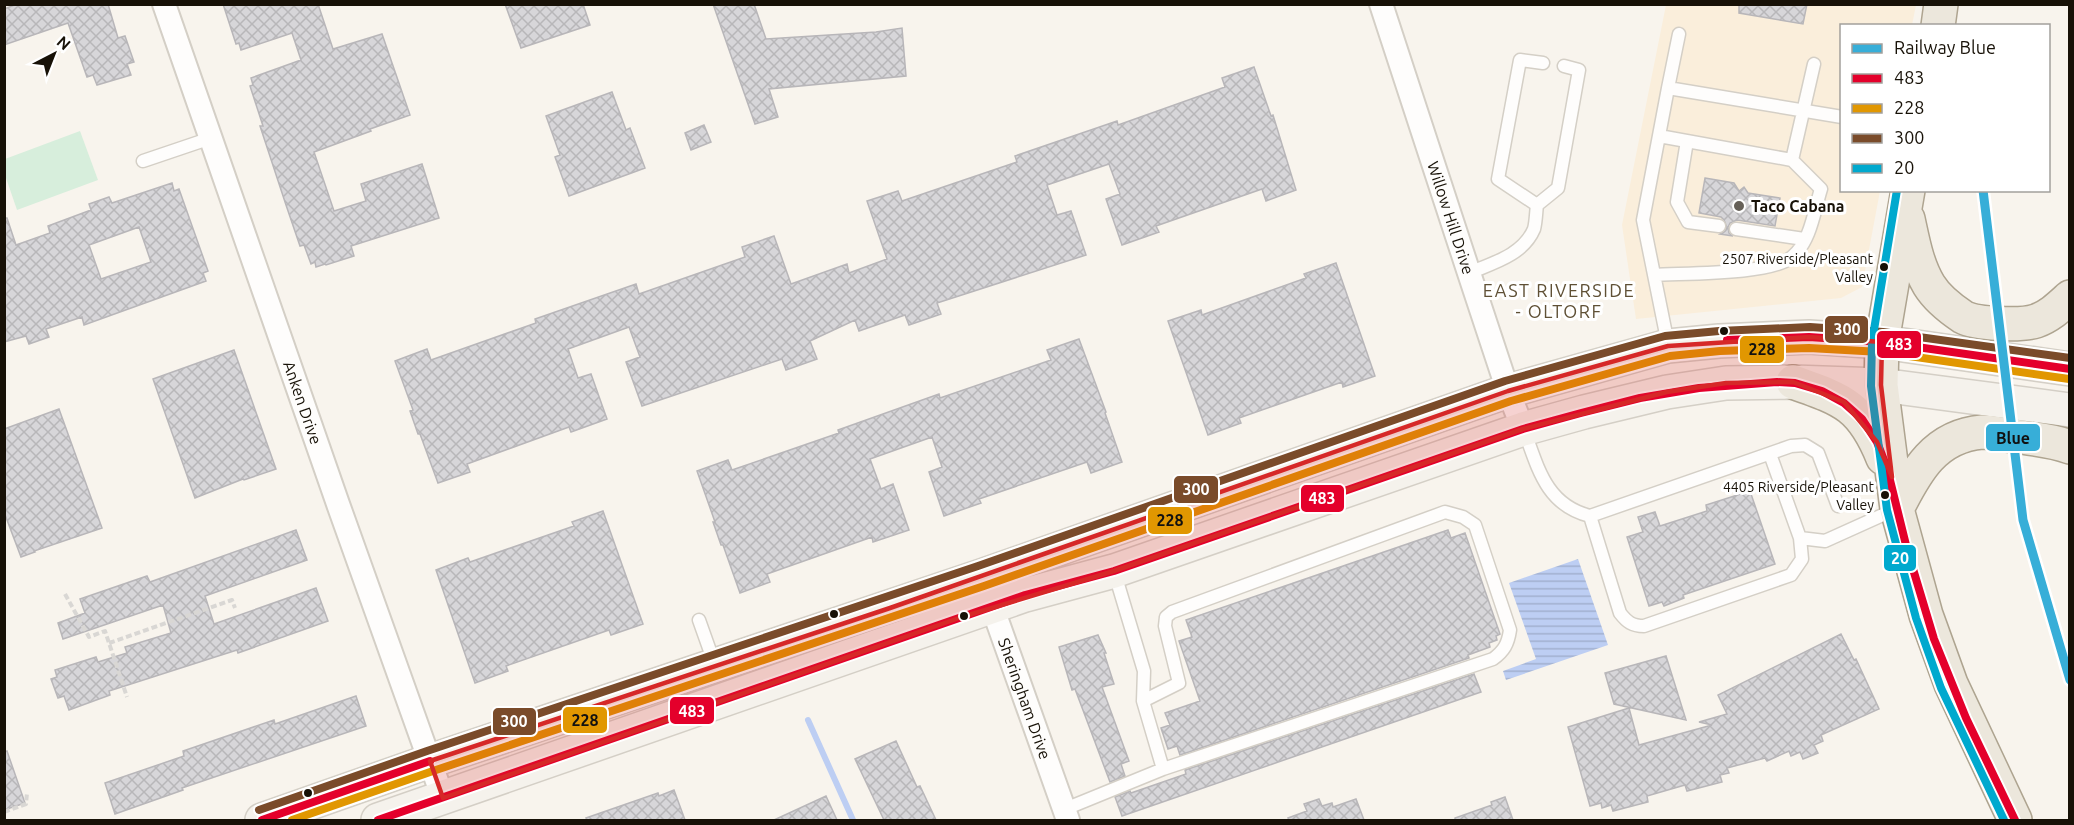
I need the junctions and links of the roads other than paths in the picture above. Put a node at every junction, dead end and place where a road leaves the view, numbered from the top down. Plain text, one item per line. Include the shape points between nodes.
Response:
1 (164, 4) edge
2 (1381, 4) edge
3 (1941, 4) edge
4 (1938, 24) edge
5 (1679, 34) dead end
6 (1543, 63) dead end
7 (1814, 64) dead end
8 (1564, 66) dead end
9 (1668, 88) junction
10 (1804, 111) junction
11 (1840, 117) edge
12 (1659, 136) junction
13 (211, 138) junction
14 (1687, 141) junction
15 (1792, 160) junction
16 (143, 161) dead end
17 (1906, 198) edge
18 (1537, 205) junction
19 (1719, 226) dead end
20 (1736, 229) dead end
21 (1804, 239) junction
22 (1468, 273) junction
23 (1654, 275) junction
24 (2070, 297) edge
25 (1882, 342) junction
26 (1668, 346) junction
27 (2070, 369) edge
28 (1793, 382) junction
29 (1881, 386) junction
30 (1508, 391) junction
31 (2070, 410) edge
32 (1523, 429) junction
33 (2070, 447) edge
34 (1770, 454) junction
35 (1894, 493) junction
36 (1838, 506) dead end
37 (1590, 516) junction
38 (1800, 538) junction
39 (1114, 571) junction
40 (981, 576) junction
41 (993, 607) junction
42 (699, 621) dead end
43 (716, 666) junction
44 (729, 699) junction
45 (1143, 701) junction
46 (430, 761) junction
47 (1163, 769) junction
48 (443, 798) junction
49 (1066, 815) edge
50 (262, 820) edge
51 (378, 820) edge
52 (2015, 820) edge

1 - 13 street, Anken Drive
2 - 22 street, Willow Hill Drive
3 - 4 main road
5 - 9 lane
6 - 18 lane via 1520,60 1498,179
7 - 10 lane
8 - 18 lane via 1579,70 1558,188
9 - 10 lane
9 - 12 lane
10 - 11 lane
10 - 15 lane
12 - 14 lane
12 - 23 lane via 1643,220
13 - 16 lane
13 - 46 street, Anken Drive
14 - 15 lane
14 - 19 lane via 1677,202 1688,222
15 - 21 lane via 1821,189
17 - 24 main road via 1918,262 1930,286 1965,318 2013,325 2035,322 2055,312
17 - 25 main road
18 - 22 lane via 1534,228 1521,248
20 - 21 lane
21 - 23 lane via 1791,257 1765,269
22 - 30 street, Willow Hill Drive
23 - 26 lane
25 - 26 main road via 1809,337
25 - 27 main road
25 - 29 main road
26 - 30 main road
28 - 29 main road
28 - 32 main road via 1726,383 1667,392
28 - 35 main road via 1829,394 1853,409 1877,442
29 - 31 main road
29 - 35 main road
30 - 32 street, Willow Hill Drive
30 - 40 main road
32 - 37 lane via 1554,497 1575,512
32 - 39 main road
33 - 35 main road via 1983,432 1953,440 1935,450
34 - 36 lane via 1805,445 1818,453
34 - 37 lane
34 - 38 lane
35 - 38 lane via 1825,541
35 - 52 main road via 1926,615 1951,684
37 - 38 lane via 1620,613 1635,626 1791,575 1803,559
39 - 41 main road
39 - 45 lane via 1144,671
40 - 41 street, Sheringham Drive
40 - 43 main road
41 - 44 main road
41 - 49 street, Sheringham Drive
42 - 43 lane
43 - 44 main road
43 - 46 main road
44 - 48 main road
45 - 47 lane
45 - 47 lane via 1179,683 1165,626 1166,617 1172,612 1445,512 1474,525 1510,630 1501,653
46 - 48 street, Anken Drive
46 - 50 main road
47 - 49 lane
48 - 51 main road

